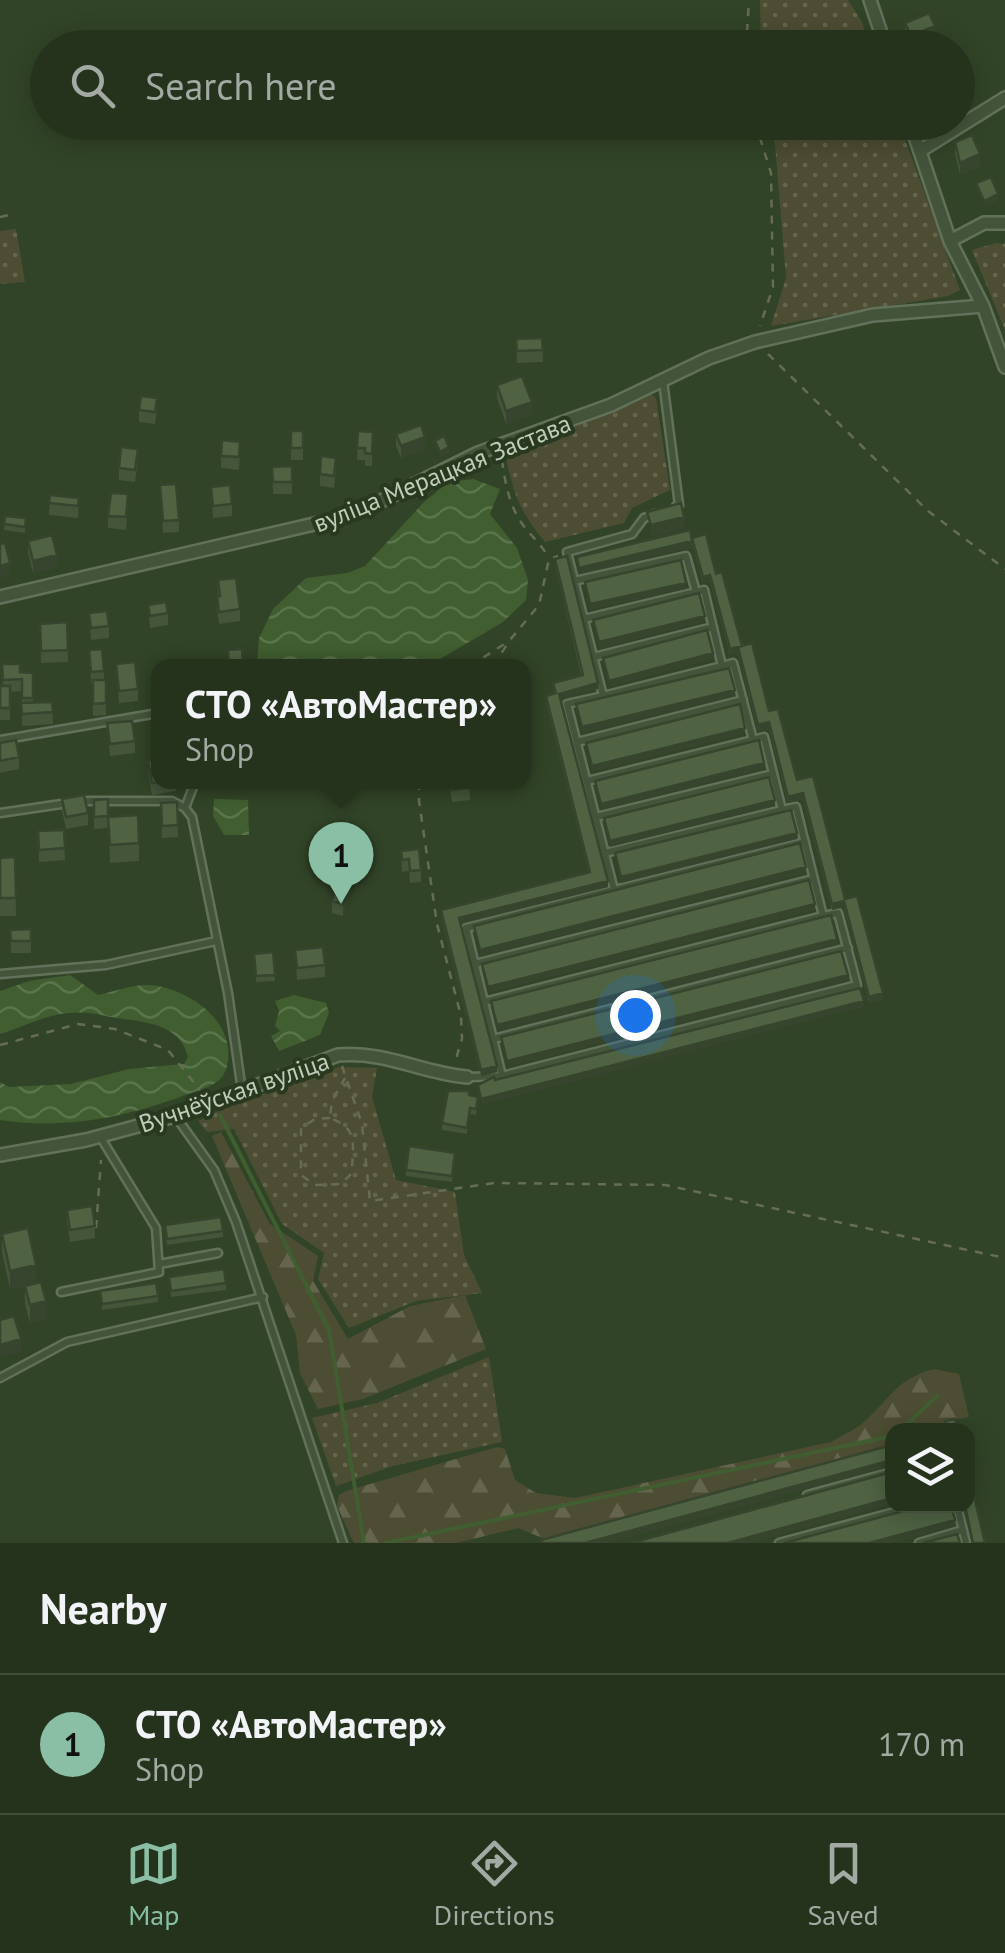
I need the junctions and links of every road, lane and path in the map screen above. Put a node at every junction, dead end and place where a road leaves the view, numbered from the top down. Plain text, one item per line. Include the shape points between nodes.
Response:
1 (750, 0) edge
2 (870, 0) edge
3 (748, 30) edge
4 (880, 30) edge
5 (1005, 98) edge
6 (975, 117) edge
7 (761, 140) edge
8 (916, 140) edge
9 (939, 140) edge
10 (920, 152) junction
11 (10, 216) dead end
12 (0, 217) edge
13 (1005, 224) edge
14 (950, 241) junction
15 (983, 306) junction
16 (756, 342) junction
17 (1005, 366) edge
18 (663, 382) junction
19 (499, 445) junction
20 (567, 552) junction
21 (549, 560) junction
22 (1005, 569) edge
23 (574, 582) junction
24 (696, 592) junction
25 (0, 597) edge
26 (584, 619) junction
27 (713, 628) junction
28 (510, 640) junction
29 (594, 657) junction
30 (481, 659) edge
31 (498, 659) edge
32 (722, 666) junction
33 (604, 696) junction
34 (743, 700) junction
35 (151, 714) edge
36 (0, 740) edge
37 (754, 740) junction
38 (577, 742) junction
39 (773, 774) junction
40 (586, 781) junction
41 (193, 789) edge
42 (419, 789) edge
43 (185, 808) junction
44 (782, 810) junction
45 (0, 813) edge
46 (596, 817) junction
47 (804, 842) junction
48 (605, 853) junction
49 (814, 879) junction
50 (614, 890) junction
51 (823, 916) junction
52 (216, 941) junction
53 (848, 948) junction
54 (475, 964) junction
55 (0, 974) edge
56 (484, 1002) junction
57 (493, 1038) junction
58 (0, 1045) edge
59 (338, 1055) junction
60 (444, 1075) junction
61 (346, 1076) junction
62 (502, 1076) junction
63 (467, 1077) joint
64 (242, 1091) junction
65 (211, 1103) junction
66 (175, 1116) junction
67 (330, 1118) junction
68 (100, 1137) junction
69 (110, 1152) junction
70 (0, 1155) edge
71 (96, 1228) edge
72 (218, 1253) dead end
73 (1005, 1258) edge
74 (158, 1264) junction
75 (60, 1292) dead end
76 (263, 1297) junction
77 (0, 1378) edge
78 (885, 1474) edge
79 (800, 1497) edge
80 (892, 1513) edge
81 (959, 1513) edge
82 (963, 1530) junction
83 (342, 1543) edge
84 (779, 1543) edge
85 (918, 1543) edge
86 (966, 1543) edge

1 - 3 path
2 - 4 street
5 - 6 street
7 - 16 path via 771,173 773,287
8 - 10 street
9 - 10 street
10 - 14 street
11 - 12 path
13 - 14 street via 984,223
14 - 15 street
15 - 16 street, вуліца Мерацкая Застава via 873,315
15 - 17 street
16 - 18 street, вуліца Мерацкая Застава
16 - 22 path via 928,511
18 - 19 street, вуліца Мерацкая Застава
18 - 20 lane via 680,505 644,518 632,534
19 - 21 path via 510,500
19 - 25 street, вуліца Мерацкая Застава via 340,518
20 - 21 path
20 - 23 lane
21 - 28 path via 540,606
23 - 24 lane via 686,556
23 - 26 lane
24 - 26 lane
24 - 27 lane via 704,590
26 - 29 lane
27 - 29 lane
27 - 32 lane
28 - 30 path
28 - 31 path
29 - 33 lane
32 - 33 lane
32 - 34 lane via 733,663
33 - 38 lane via 567,704
34 - 37 lane
34 - 38 lane
35 - 36 lane
37 - 39 lane via 764,738
37 - 40 lane
38 - 40 lane
39 - 44 lane
39 - 46 lane
40 - 46 lane
41 - 43 lane
42 - 60 path via 436,924 462,1016 458,1060
43 - 45 lane via 172,800 122,800
43 - 52 lane
44 - 47 lane via 796,806
44 - 48 lane
46 - 48 lane
47 - 49 lane
47 - 50 lane
48 - 50 lane
49 - 51 lane
49 - 54 lane
50 - 54 lane via 466,928
51 - 53 lane via 838,913
51 - 56 lane
52 - 55 lane via 106,965
52 - 64 lane
53 - 57 lane
53 - 62 lane via 857,984
54 - 56 lane
56 - 57 lane
57 - 62 lane
58 - 65 path via 78,1024 115,1029 168,1050
59 - 60 street, Вучнёўская вуліца via 366,1053
59 - 61 path
59 - 64 street, Вучнёўская вуліца
60 - 63 street, Вучнёўская вуліца
61 - 67 path
61 - 73 path via 362,1124 370,1202 494,1183 665,1184
62 - 63 lane
64 - 65 street, Вучнёўская вуліца
65 - 66 street, Вучнёўская вуліца
66 - 68 street, Вучнёўская вуліца
66 - 76 lane via 214,1170
67 - 67 path via 353,1135 352,1172 341,1184 316,1184 300,1175 302,1128
68 - 69 lane
68 - 70 street, Вучнёўская вуліца
69 - 71 path via 101,1160
69 - 74 lane via 156,1228
72 - 74 lane
74 - 75 lane via 159,1272
76 - 77 lane via 67,1342
76 - 83 lane
78 - 79 lane
80 - 84 lane
81 - 82 lane
82 - 85 lane
82 - 86 lane

